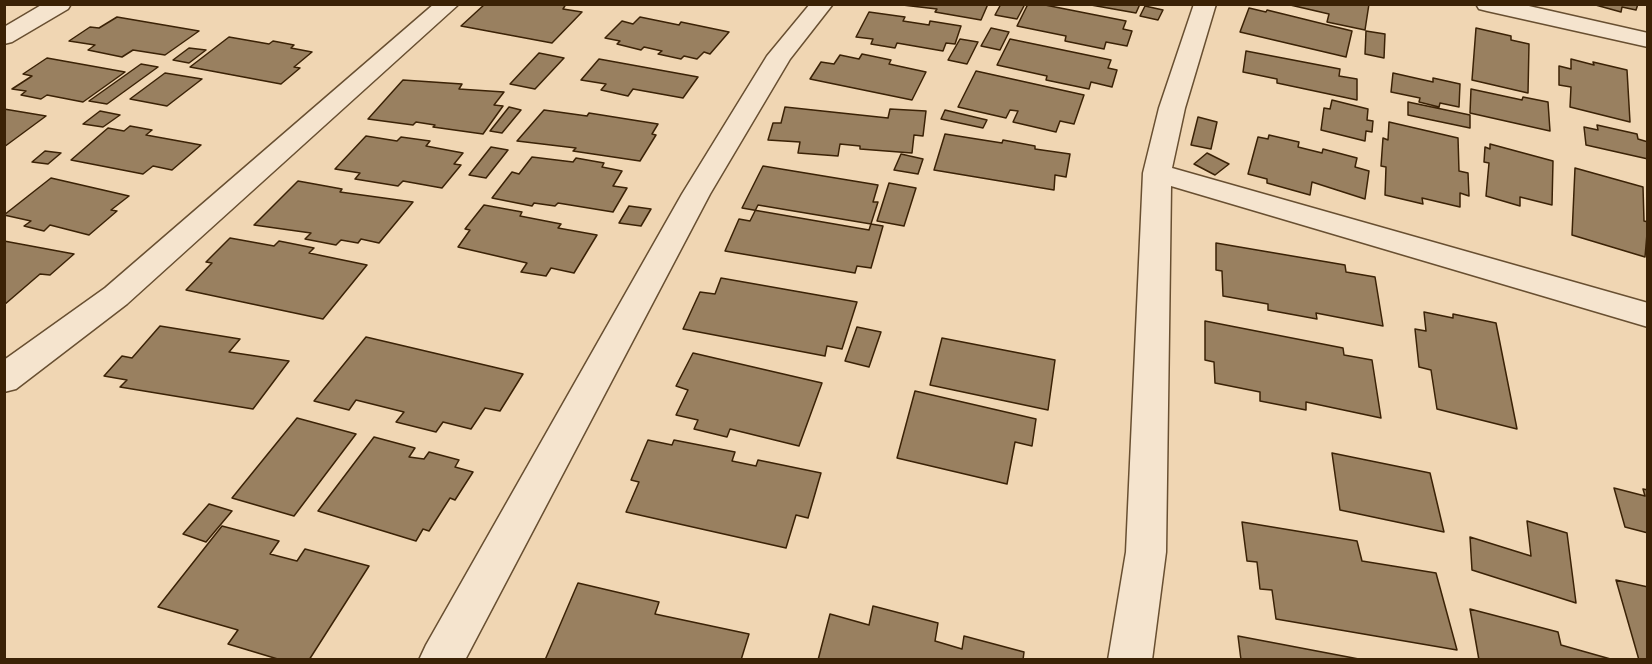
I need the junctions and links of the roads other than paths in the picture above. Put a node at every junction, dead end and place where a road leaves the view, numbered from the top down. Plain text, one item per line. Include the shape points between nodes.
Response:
1 (60, 4) edge
2 (448, 4) edge
3 (822, 4) edge
4 (1205, 4) edge
5 (1486, 4) edge
6 (4, 37) edge
7 (1647, 40) edge
8 (1157, 173) junction
9 (1647, 315) edge
10 (4, 379) edge
11 (441, 660) edge
12 (1130, 660) edge

1 - 6 street
2 - 10 street via 116,296
3 - 11 street via 779,56 696,194
4 - 8 street via 1172,108
5 - 7 street
8 - 9 street
8 - 12 street via 1146,552

